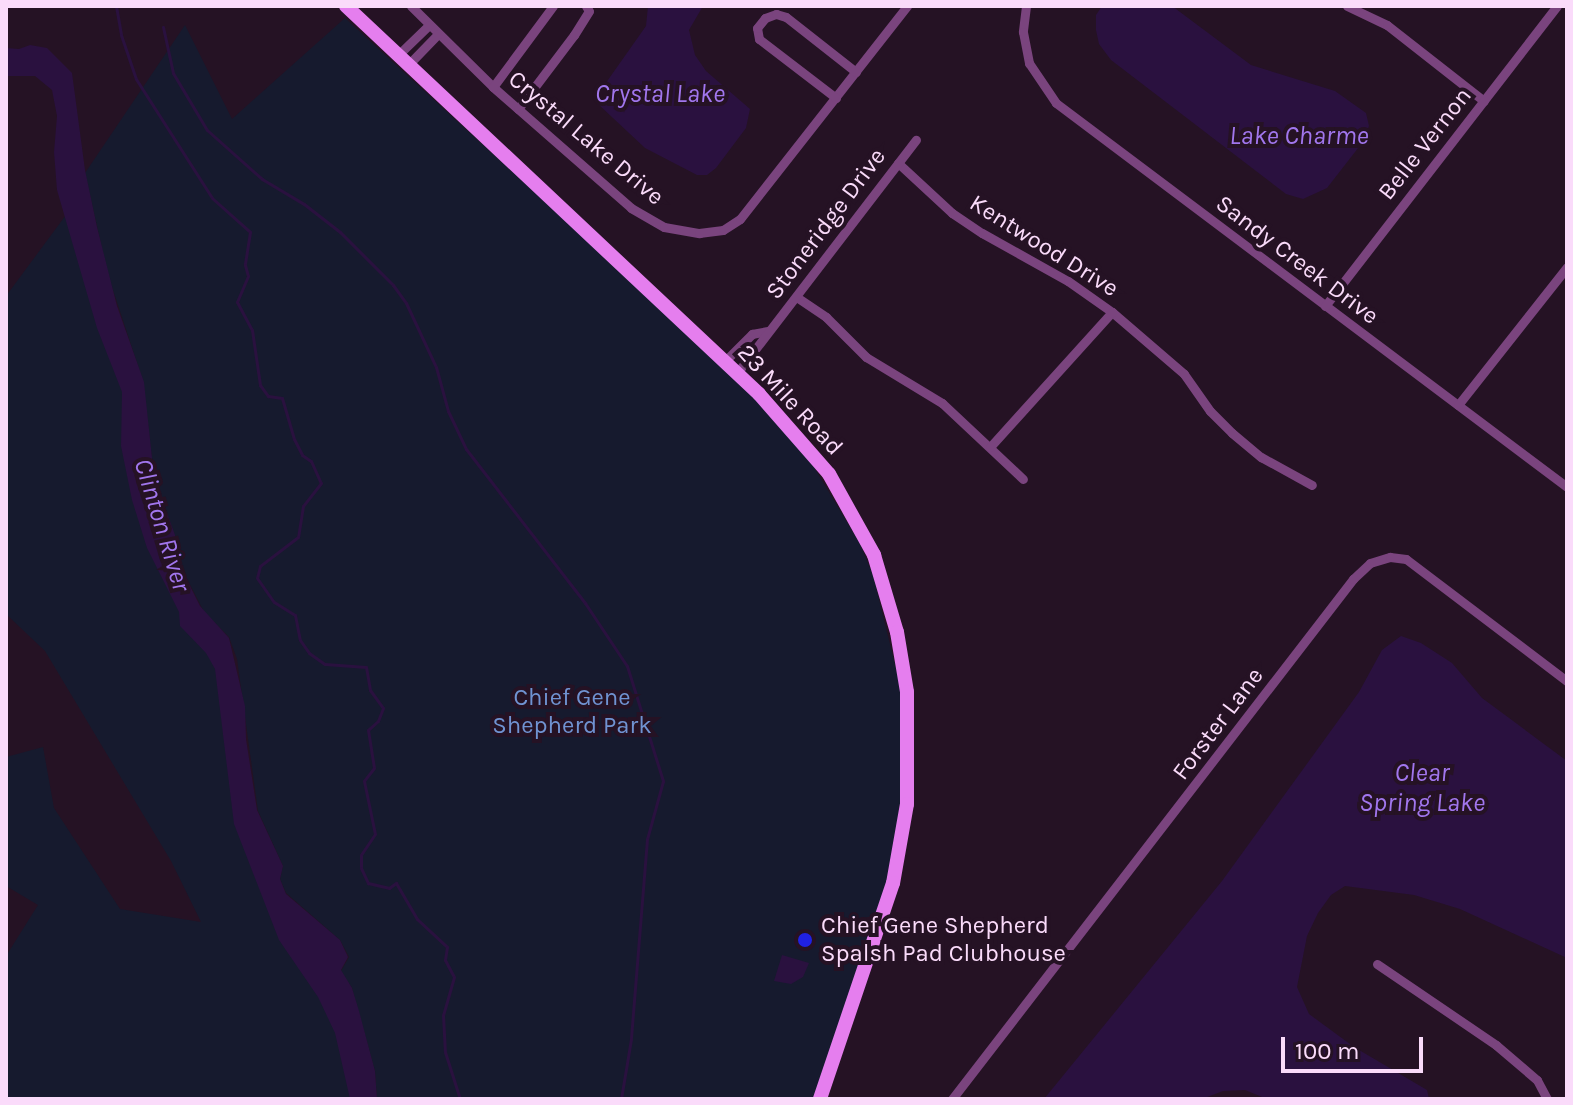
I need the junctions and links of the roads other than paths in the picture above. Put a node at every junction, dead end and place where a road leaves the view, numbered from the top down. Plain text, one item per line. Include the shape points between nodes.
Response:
1 (346, 6) edge
2 (411, 6) edge
3 (553, 6) edge
4 (586, 6) edge
5 (907, 6) edge
6 (1026, 6) edge
7 (1347, 6) edge
8 (1557, 6) edge
9 (428, 26) junction
10 (437, 35) junction
11 (403, 60) junction
12 (856, 72) junction
13 (493, 87) junction
14 (836, 98) junction
15 (1484, 101) junction
16 (518, 109) junction
17 (916, 140) dead end
18 (898, 163) junction
19 (1567, 267) edge
20 (798, 298) junction
21 (1325, 306) junction
22 (1112, 312) junction
23 (768, 331) junction
24 (724, 362) junction
25 (737, 373) junction
26 (1458, 405) junction
27 (990, 447) junction
28 (1023, 479) dead end
29 (1312, 485) dead end
30 (1567, 487) edge
31 (1567, 681) edge
32 (1377, 964) dead end
33 (820, 1099) edge
34 (952, 1099) edge
35 (1547, 1099) edge

1 - 11 main road, 23 Mile Road
2 - 9 street, Crystal Lake Drive
3 - 13 street
4 - 16 street via 589,11 574,35
5 - 12 street, Crystal Lake Drive
6 - 21 street, Sandy Creek Drive via 1024,46 1036,77 1063,109
7 - 15 street via 1387,25
8 - 15 street, Belle Vernon
9 - 10 street, Crystal Lake Drive
9 - 11 street
10 - 11 street
10 - 13 street, Crystal Lake Drive
11 - 24 main road, 23 Mile Road
12 - 14 street, Crystal Lake Drive
12 - 14 street via 786,17 765,18 757,28 759,39
13 - 16 street, Crystal Lake Drive
14 - 16 street, Crystal Lake Drive via 740,219 723,230 699,233 664,227 631,208
15 - 21 street, Belle Vernon
17 - 18 street, Stoneridge Drive
18 - 20 street, Stoneridge Drive
18 - 22 street, Kentwood Drive via 962,220
19 - 26 street
20 - 23 street, Stoneridge Drive
20 - 27 street via 866,357 942,403
21 - 26 street, Sandy Creek Drive
22 - 27 street
22 - 29 street, Kentwood Drive via 1184,374 1232,433 1261,457
23 - 24 street, Stoneridge Drive via 752,334
23 - 25 street, Stoneridge Drive
24 - 25 main road, 23 Mile Road
25 - 33 main road, 23 Mile Road via 814,454 854,514 883,578 907,692 907,804 893,883
26 - 30 street, Sandy Creek Drive
27 - 28 street
31 - 34 street, Forster Lane via 1406,559 1370,563
32 - 35 street via 1496,1045 1537,1080

